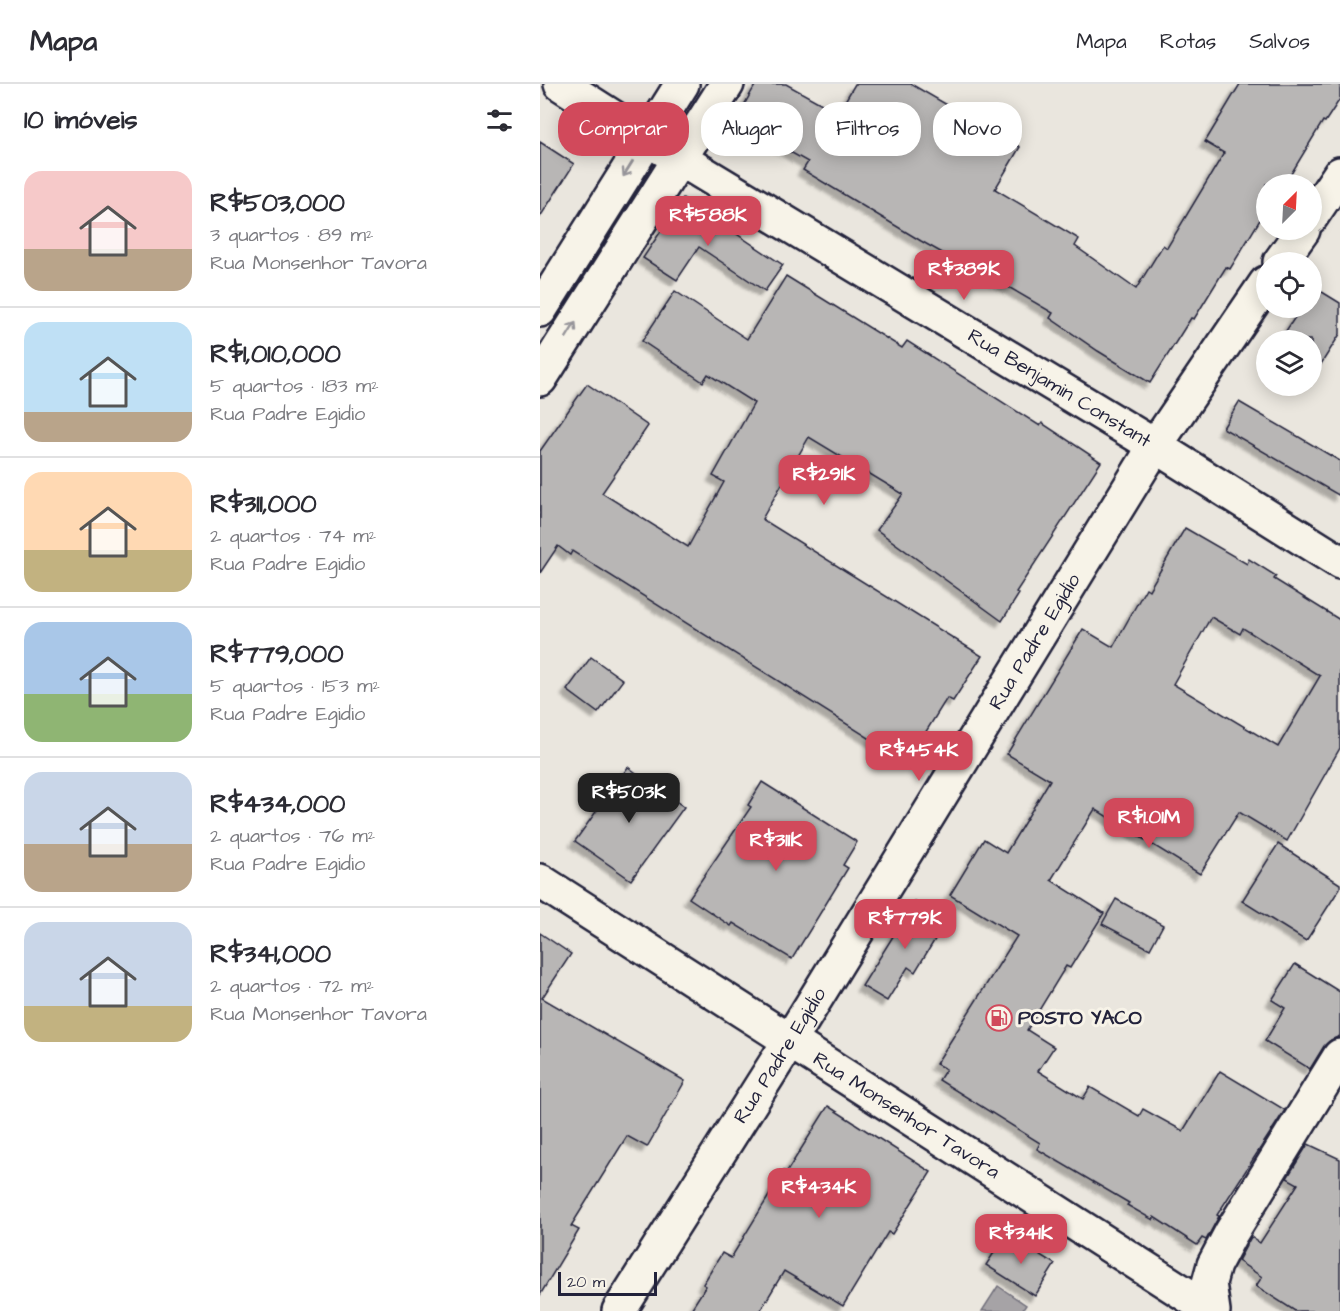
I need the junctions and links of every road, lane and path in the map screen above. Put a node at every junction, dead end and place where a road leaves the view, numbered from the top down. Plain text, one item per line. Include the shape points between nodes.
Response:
1 (561, 84) edge
2 (682, 84) edge
3 (727, 84) edge
4 (589, 102) edge
5 (671, 102) edge
6 (636, 156) edge
7 (675, 156) edge
8 (680, 159) junction
9 (1340, 174) edge
10 (1322, 201) edge
11 (1256, 298) edge
12 (540, 310) edge
13 (540, 379) edge
14 (1155, 446) junction
15 (1340, 562) edge
16 (540, 881) edge
17 (789, 1041) junction
18 (1340, 1056) edge
19 (619, 1311) edge
20 (1212, 1311) edge

1 - 4 street, Rua Benjamin Constant
2 - 5 street
3 - 8 street
6 -> 12 street
7 - 8 street, Rua Benjamin Constant
13 -> 8 street
8 - 14 street, Rua Benjamin Constant
9 - 10 street
11 - 14 street, Rua Padre Egidio
14 - 15 street, Rua Benjamin Constant
14 - 17 street, Rua Padre Egidio
16 - 17 street, Rua Monsenhor Tavora
17 - 19 street, Rua Padre Egidio
17 - 20 street, Rua Monsenhor Tavora
18 - 20 street via 1214,1265 1209,1283

